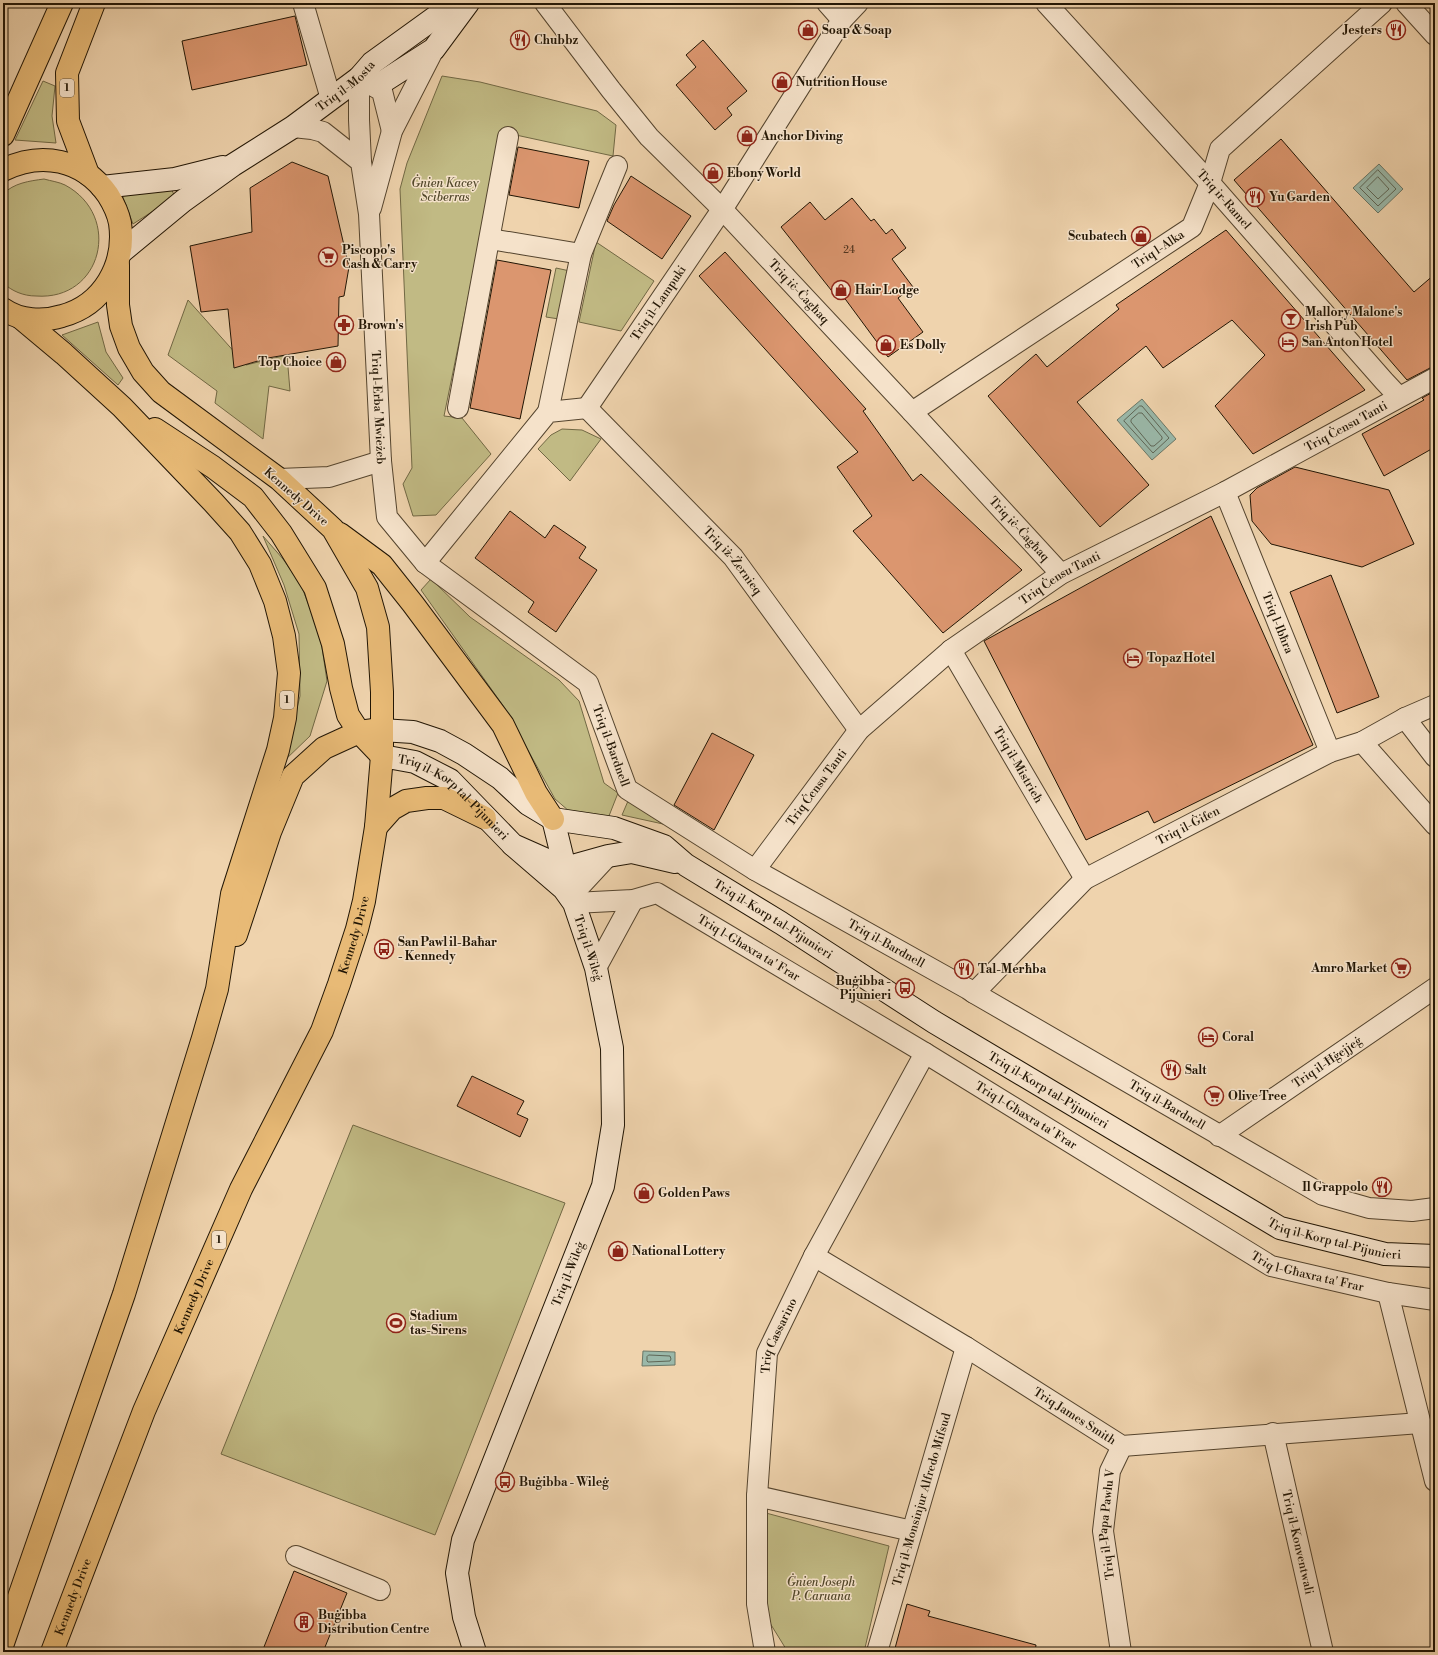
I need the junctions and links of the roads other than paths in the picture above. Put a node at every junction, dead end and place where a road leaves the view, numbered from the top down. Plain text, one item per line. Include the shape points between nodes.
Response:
1 (62, 3) edge
2 (94, 3) edge
3 (303, 3) edge
4 (455, 3) edge
5 (468, 3) edge
6 (545, 3) edge
7 (827, 3) edge
8 (858, 3) edge
9 (1046, 3) edge
10 (1382, 3) edge
11 (1406, 3) edge
12 (842, 20) junction
13 (1435, 35) edge
14 (434, 49) junction
15 (359, 78) junction
16 (331, 99) junction
17 (294, 127) junction
18 (392, 131) junction
19 (3, 135) edge
20 (508, 137) dead end
21 (361, 162) junction
22 (234, 165) junction
23 (617, 166) dead end
24 (3, 170) edge
25 (95, 180) junction
26 (1210, 183) junction
27 (722, 209) junction
28 (369, 214) junction
29 (490, 239) junction
30 (581, 254) junction
31 (119, 259) junction
32 (12, 314) edge
33 (1435, 378) edge
34 (1399, 397) junction
35 (122, 407) junction
36 (458, 408) dead end
37 (587, 408) junction
38 (548, 412) junction
39 (912, 412) junction
40 (381, 461) junction
41 (279, 479) junction
42 (1225, 492) junction
43 (333, 529) junction
44 (425, 563) junction
45 (1061, 574) junction
46 (951, 650) junction
47 (1435, 705) edge
48 (1404, 718) junction
49 (381, 730) junction
50 (859, 730) junction
51 (359, 732) junction
52 (1362, 742) junction
53 (1330, 752) junction
54 (382, 756) junction
55 (1435, 756) edge
56 (485, 818) junction
57 (553, 819) junction
58 (1435, 825) edge
59 (376, 827) junction
60 (608, 856) junction
61 (686, 865) junction
62 (755, 870) junction
63 (1085, 879) junction
64 (568, 889) junction
65 (633, 900) junction
66 (596, 968) junction
67 (1435, 988) edge
68 (974, 993) junction
69 (203, 1038) junction
70 (925, 1052) junction
71 (1219, 1136) junction
72 (1435, 1208) edge
73 (814, 1256) junction
74 (1435, 1256) edge
75 (1388, 1293) junction
76 (1435, 1300) edge
77 (966, 1348) junction
78 (1420, 1423) junction
79 (1273, 1433) junction
80 (1122, 1446) junction
81 (1435, 1481) edge
82 (757, 1496) junction
83 (912, 1531) junction
84 (296, 1556) dead end
85 (380, 1590) dead end
86 (3, 1643) edge
87 (52, 1652) edge
88 (475, 1652) edge
89 (765, 1652) edge
90 (878, 1652) edge
91 (1121, 1652) edge
92 (1323, 1652) edge

1 - 19 highway
2 - 25 highway, 1 via 67,73 68,121
3 - 16 street
4 - 15 street, Triq il-Mosta via 372,63
5 - 14 street
6 - 27 street, Triq iċ-Ċagħaq via 649,136
7 - 12 street
8 - 12 street, Triq il-Lampuki
9 - 26 street, Triq ir-Ramel
10 - 26 street, Triq l-Alka via 1220,149
11 - 13 street
12 - 27 street, Triq il-Lampuki
14 - 15 street via 381,83
14 - 18 street, Triq l-Erba' Mwieżeb
15 - 16 street, Triq il-Mosta
15 - 18 street, Triq l-Erba' Mwieżeb via 382,92
15 - 21 street, Triq l-Erba' Mwieżeb
16 - 17 street, Triq il-Mosta
17 - 21 street via 323,132
17 - 22 street, Triq il-Mosta
18 - 28 street, Triq l-Erba' Mwieżeb
20 - 29 street
21 - 28 street, Triq l-Erba' Mwieżeb
22 - 25 street, Triq il-Mosta via 175,178
22 - 31 street, Triq il-Mosta via 183,201
23 - 30 street
24 - 25 highway, 1 via 18,163 42,159 66,163
25 - 31 highway, 1 via 113,203 120,222
26 - 34 street, Triq ir-Ramel
26 - 39 street, Triq l-Alka via 1192,227
27 - 37 street, Triq il-Lampuki
27 - 39 street, Triq iċ-Ċagħaq
28 - 40 street, Triq l-Erba' Mwieżeb
29 - 30 street
29 - 36 street
30 - 38 street
31 - 32 highway, 1 via 103,291 92,302 73,313 51,319
31 - 41 highway, Kennedy Drive / 1 via 118,305 121,326 128,348 143,372 161,392
32 - 35 highway, 1 via 64,354
33 - 34 street, Triq Ċensu Tanti
34 - 42 street, Triq Ċensu Tanti
35 - 51 highway via 213,467 253,498 281,533 315,588 334,644 348,715
35 - 69 highway, 1 via 240,532 263,572 275,601 284,636 289,673 286,718 232,894 217,989
37 - 38 street
37 - 50 street, Triq iż-Żernieq via 733,557
38 - 44 street
39 - 45 street, Triq iċ-Ċagħaq
40 - 41 street via 329,477
40 - 44 street, Triq l-Erba' Mwieżeb via 387,517
41 - 43 highway, Kennedy Drive / 1
42 - 45 street, Triq Ċensu Tanti
42 - 53 street, Triq l-Ibħra
43 - 49 highway, Kennedy Drive / 1 via 367,588 378,626 382,692
43 - 57 highway via 382,565 413,604 503,725 536,793
44 - 62 street, Triq il-Bardnell via 588,683 627,789
45 - 46 street, Triq Ċensu Tanti
46 - 50 street, Triq Ċensu Tanti
46 - 63 street, Triq il-Mistrieħ
47 - 48 street, Triq il-Ġifen
48 - 52 street, Triq il-Ġifen
48 - 55 street
49 - 51 highway
49 - 54 highway, Kennedy Drive / 1
49 - 57 street via 413,732 440,741 500,778 528,804
50 - 62 street, Triq Ċensu Tanti
51 - 54 highway
51 - 69 highway via 324,748 293,776 270,832
52 - 53 street, Triq il-Ġifen
52 - 58 street
53 - 63 street, Triq il-Ġifen
54 - 56 street, Triq il-Korp tal-Pijunieri via 415,762 450,780
54 - 59 highway, Kennedy Drive / 1
56 - 59 highway via 444,798 428,798 406,801 392,809
56 - 64 street, Triq il-Korp tal-Pijunieri via 513,845
57 - 61 street, Triq il-Korp tal-Pijunieri via 614,828 643,838 664,846
57 - 64 street, Triq il-Wileġ
59 - 87 highway, Kennedy Drive / 1 via 358,929 322,1031 241,1189 147,1404
60 - 61 street, Triq il-Korp tal-Pijunieri via 632,852
60 - 64 street, Triq il-Korp tal-Pijunieri
60 - 64 street
61 - 74 street, Triq il-Korp tal-Pijunieri via 939,1025 1280,1228 1385,1254
62 - 68 street, Triq il-Bardnell
63 - 68 street, Triq il-Ġifen
64 - 65 street, Triq l-Għaxra ta' Frar
64 - 66 street, Triq il-Wileġ
65 - 66 street
65 - 70 street, Triq l-Għaxra ta' Frar via 657,893
66 - 88 street, Triq il-Wileġ via 612,1048 613,1125 603,1186 463,1540 457,1573 464,1617
67 - 71 street, Triq il-Ħġejjeġ
68 - 71 street, Triq il-Bardnell
69 - 86 highway, 1 via 124,1294
70 - 73 street, Triq Cassarino
70 - 75 street, Triq l-Għaxra ta' Frar via 1271,1266
71 - 72 street, Triq il-Bardnell via 1323,1195 1370,1208 1412,1211
73 - 77 street, Triq James Smith
73 - 82 street, Triq Cassarino via 767,1353
75 - 76 street, Triq l-Għaxra ta' Frar
75 - 78 street
77 - 80 street, Triq James Smith
77 - 83 street, Triq il-Monsinjur Alfredo Mifsud
78 - 79 street, Triq James Smith
78 - 81 street
79 - 80 street, Triq James Smith
79 - 92 street, Triq il-Konventwali
80 - 91 street, Triq il-Papa Pawlu V via 1110,1471 1103,1531
82 - 83 street
82 - 89 street, Triq Cassarino via 758,1604
83 - 90 street, Triq il-Monsinjur Alfredo Mifsud
84 - 85 street

